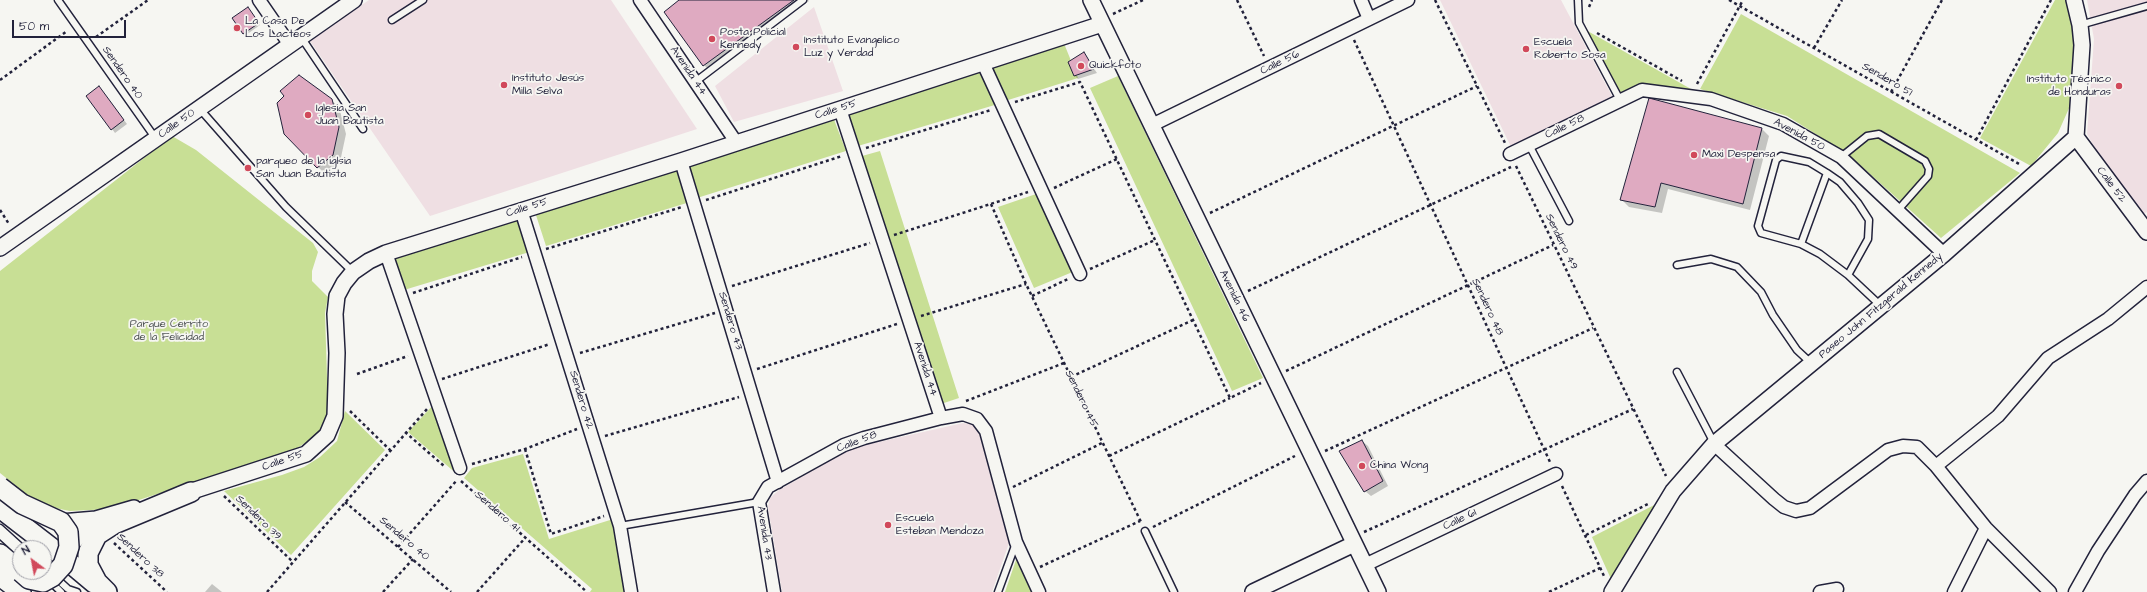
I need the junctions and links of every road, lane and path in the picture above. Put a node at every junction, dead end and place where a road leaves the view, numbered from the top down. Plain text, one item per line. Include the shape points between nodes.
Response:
1 (58, 0) edge
2 (148, 0) edge
3 (259, 0) edge
4 (354, 0) edge
5 (423, 0) edge
6 (640, 0) edge
7 (803, 0) edge
8 (1091, 0) edge
9 (1143, 0) edge
10 (1237, 0) edge
11 (1360, 0) edge
12 (1408, 0) edge
13 (1435, 0) edge
14 (1578, 0) edge
15 (1729, 0) edge
16 (1743, 0) edge
17 (1842, 0) edge
18 (1942, 0) edge
19 (2051, 0) edge
20 (2074, 0) edge
21 (1740, 6) junction
22 (2147, 6) edge
23 (1370, 19) junction
24 (392, 20) dead end
25 (1101, 22) junction
26 (1579, 24) junction
27 (76, 25) junction
28 (2080, 25) junction
29 (1349, 29) junction
30 (296, 41) junction
31 (88, 43) junction
32 (1814, 48) junction
33 (983, 63) junction
34 (1269, 68) junction
35 (0, 80) edge
36 (695, 82) junction
37 (1477, 86) junction
38 (1692, 92) junction
39 (1892, 92) junction
40 (1620, 100) junction
41 (1003, 106) junction
42 (199, 108) junction
43 (840, 109) junction
44 (1152, 125) junction
45 (1394, 125) junction
46 (363, 129) dead end
47 (2076, 137) junction
48 (156, 139) junction
49 (1976, 140) junction
50 (736, 142) junction
51 (1529, 145) junction
52 (854, 152) junction
53 (1510, 154) junction
54 (1842, 158) junction
55 (1117, 159) junction
56 (681, 161) junction
57 (1516, 165) junction
58 (1826, 173) junction
59 (2037, 174) junction
60 (1041, 191) junction
61 (694, 204) junction
62 (991, 204) junction
63 (1431, 205) junction
64 (522, 210) junction
65 (1898, 210) junction
66 (1197, 219) junction
67 (1569, 221) dead end
68 (2147, 232) edge
69 (883, 239) junction
70 (1801, 244) junction
71 (1553, 245) junction
72 (0, 248) edge
73 (535, 252) junction
74 (386, 253) junction
75 (1944, 254) junction
76 (1677, 265) dead end
77 (353, 272) junction
78 (1080, 274) dead end
79 (1848, 275) junction
80 (1026, 284) junction
81 (1468, 285) junction
82 (2147, 287) edge
83 (720, 290) junction
84 (401, 297) junction
85 (1235, 297) junction
86 (1881, 306) junction
87 (726, 309) junction
88 (909, 320) junction
89 (1193, 320) junction
90 (1593, 328) junction
91 (562, 340) junction
92 (420, 351) junction
93 (568, 357) junction
94 (1064, 363) junction
95 (1812, 364) junction
96 (1507, 368) junction
97 (1677, 372) dead end
98 (745, 373) junction
99 (356, 374) dead end
100 (1071, 376) junction
101 (1273, 377) junction
102 (431, 382) junction
103 (752, 393) junction
104 (335, 397) junction
105 (1230, 398) junction
106 (436, 399) junction
107 (1633, 409) junction
108 (940, 415) junction
109 (589, 425) junction
110 (405, 432) junction
111 (594, 440) junction
112 (1102, 443) junction
113 (1714, 444) junction
114 (525, 449) junction
115 (1544, 449) junction
116 (390, 450) junction
117 (1310, 454) junction
118 (1109, 456) junction
119 (1936, 466) junction
120 (446, 468) dead end
121 (457, 473) junction
122 (1556, 474) junction
123 (778, 482) junction
124 (2147, 482) edge
125 (211, 485) junction
126 (0, 487) edge
127 (1673, 491) junction
128 (191, 492) junction
129 (1003, 492) junction
130 (345, 502) junction
131 (758, 502) junction
132 (0, 508) edge
133 (616, 512) junction
134 (1140, 521) junction
135 (61, 522) junction
136 (99, 526) junction
137 (620, 526) junction
138 (0, 528) edge
139 (1986, 528) junction
140 (1145, 531) junction
141 (1586, 534) junction
142 (0, 535) edge
143 (526, 537) junction
144 (13, 540) edge
145 (1353, 541) junction
146 (1016, 542) junction
147 (12, 545) edge
148 (70, 547) junction
149 (398, 547) junction
150 (0, 554) edge
151 (413, 559) junction
152 (293, 562) junction
153 (1365, 565) junction
154 (1600, 568) junction
155 (1030, 572) junction
156 (52, 574) edge
157 (9, 577) edge
158 (49, 580) edge
159 (1609, 586) edge
160 (1837, 589) dead end
161 (21, 592) edge
162 (61, 592) edge
163 (77, 592) edge
164 (105, 592) edge
165 (166, 592) edge
166 (267, 592) edge
167 (383, 592) edge
168 (451, 592) edge
169 (478, 592) edge
170 (587, 592) edge
171 (631, 592) edge
172 (774, 592) edge
173 (998, 592) edge
174 (1039, 592) edge
175 (1174, 592) edge
176 (1253, 592) edge
177 (1378, 592) edge
178 (1549, 592) edge
179 (1820, 592) edge
180 (1954, 592) edge
181 (2050, 592) edge
182 (2075, 592) edge

1 - 27 lane, Sendero 40
2 - 31 path
3 - 30 street
4 - 30 street, Calle 50
5 - 24 lane
6 - 36 street, Avenida 44
7 - 36 lane
8 - 25 street, Avenida 46
9 - 25 path
10 - 34 path
11 - 23 street
12 - 23 street, Calle 56
13 - 37 path, Sendero 49
14 - 26 lane
15 - 21 path, Sendero 51
16 - 21 path
17 - 32 path
18 - 39 path
19 - 49 path
20 - 28 street
21 - 32 path, Sendero 51
21 - 38 path
22 - 28 lane
23 - 29 street, Calle 56
25 - 33 street, Calle 55
25 - 44 street, Avenida 46
26 - 38 path
26 - 40 lane
27 - 31 lane, Sendero 40
27 - 35 path
28 - 47 street via 2082,45
29 - 34 street, Calle 56
29 - 45 path, Sendero 48
30 - 42 street, Calle 50
30 - 46 lane
31 - 48 lane, Sendero 40
32 - 39 path, Sendero 51
33 - 41 street
33 - 43 street, Calle 55
34 - 44 street, Calle 56
36 - 50 street, Avenida 44
37 - 45 path
37 - 53 path, Sendero 49
38 - 40 street, Avenida 50 via 1642,90
38 - 54 street, Avenida 50 via 1783,124
39 - 49 path, Sendero 51
40 - 51 street, Calle 58
41 - 52 path
41 - 55 path via 1080,82
41 - 60 street
42 - 48 street, Calle 50
42 - 77 lane via 286,206
43 - 50 street, Calle 55
43 - 52 street, Avenida 44
44 - 66 street, Avenida 46
45 - 63 path, Sendero 48
45 - 66 path
47 - 59 street, Paseo John Fitzgerald Kennedy
47 - 68 street, Calle 52
48 - 72 street, Calle 50
49 - 59 path, Sendero 51
50 - 56 street, Calle 55
51 - 53 street, Calle 58
51 - 67 lane
52 - 61 path
52 - 69 street, Avenida 44
53 - 57 path, Sendero 49
54 - 65 street, Avenida 50
54 - 65 lane via 1867,136 1879,134 1925,161 1929,169 1928,176
55 - 60 path
55 - 89 path
56 - 61 street, Sendero 43
56 - 64 street, Calle 55
57 - 63 path
57 - 71 path, Sendero 49
58 - 70 lane
58 - 70 lane via 1809,162 1792,157 1781,156 1776,160 1758,226 1761,233
58 - 79 lane via 1840,182 1858,202 1869,220 1868,239
59 - 75 street, Paseo John Fitzgerald Kennedy
60 - 62 path
60 - 78 street
61 - 73 path
61 - 83 street, Sendero 43
62 - 69 path
62 - 80 path, Sendero 45
63 - 81 path, Sendero 48
63 - 85 path
64 - 73 street, Sendero 42
64 - 74 street, Calle 55
65 - 75 street, Avenida 50
66 - 85 street, Avenida 46
69 - 83 path
69 - 88 street, Avenida 44
70 - 79 lane via 1820,254
71 - 81 path
71 - 90 path, Sendero 49
73 - 84 path
73 - 91 street, Sendero 42
74 - 77 street, Calle 55
74 - 84 street
75 - 86 street, Paseo John Fitzgerald Kennedy
76 - 95 lane via 1711,259 1737,267 1762,292 1773,315 1797,350
77 - 104 street, Calle 55 via 337,296
79 - 86 lane
80 - 88 path
80 - 94 path, Sendero 45
81 - 96 path, Sendero 48
81 - 101 path
82 - 119 street via 2108,319 2048,358 1998,416
83 - 87 street, Sendero 43
84 - 92 street
85 - 101 street, Avenida 46
86 - 95 street, Paseo John Fitzgerald Kennedy
87 - 93 path
87 - 98 street, Sendero 43
88 - 98 path
88 - 108 street, Avenida 44
89 - 100 path
89 - 105 path
90 - 96 path
90 - 107 path, Sendero 49
91 - 93 street, Sendero 42
91 - 102 path
92 - 99 path
92 - 102 street
93 - 109 street, Sendero 42
94 - 100 path, Sendero 45
94 - 108 path
95 - 113 street, Paseo John Fitzgerald Kennedy
96 - 115 path, Sendero 48
96 - 117 path
97 - 113 lane
98 - 103 street, Sendero 43
100 - 112 path, Sendero 45
101 - 105 path
101 - 117 street, Avenida 46
102 - 106 street
103 - 111 path
103 - 123 street, Sendero 43
104 - 116 path
104 - 125 street, Calle 55 via 335,416 332,425 323,440 306,454
105 - 118 path
106 - 110 path
106 - 121 street
107 - 115 path
107 - 127 path, Sendero 49
108 - 123 street, Calle 58 via 850,443
108 - 129 street via 963,414 977,419 986,430
109 - 111 street, Sendero 42
109 - 114 path
110 - 116 path
110 - 120 path
111 - 133 street, Sendero 42
112 - 118 path, Sendero 45
112 - 129 path
113 - 119 street via 1774,499 1784,507 1796,511 1810,508 1888,450 1903,446 1917,447
113 - 127 street, Paseo John Fitzgerald Kennedy
114 - 121 path
114 - 133 path via 551,534
115 - 122 path, Sendero 48
115 - 145 path
116 - 130 path
117 - 140 path
117 - 145 street, Avenida 46
118 - 134 path, Sendero 45
119 - 139 street
121 - 143 path, Sendero 41
121 - 149 path
122 - 141 path, Sendero 48
122 - 153 street, Calle 61
123 - 131 street, Avenida 43 via 768,487
124 - 182 street via 2135,495 2102,544
125 - 128 street, Calle 55
125 - 152 path, Sendero 39
126 - 135 main road, bridge via 22,504
127 - 141 path
127 - 159 street, Paseo John Fitzgerald Kennedy
128 - 136 street, Calle 55 via 135,508
128 - 136 main road via 114,524
129 - 146 street
130 - 149 path, Sendero 40
130 - 152 path
131 - 137 lane
131 - 172 street, Avenida 43
132 - 164 main road
133 - 137 street, Sendero 42
134 - 140 path, Sendero 45
134 - 155 path
135 - 136 street, Calle 55
135 - 148 main road, bridge via 68,532
136 - 148 street
136 - 164 main road via 88,553 88,565 96,582
136 - 165 path, Sendero 38
137 - 171 street, Sendero 42
138 - 144 lane
139 - 180 street
139 - 181 street
140 - 175 lane
141 - 154 path, Sendero 48
142 - 147 lane
143 - 169 path
143 - 170 path, Sendero 41
145 - 153 street, Avenida 46
145 - 176 street
146 - 155 street
146 - 173 lane
148 - 157 main road, bridge via 62,565 52,577 43,582
149 - 151 path, Sendero 40
150 - 157 main road
151 - 167 path
151 - 168 path, Sendero 40
152 - 166 path
153 - 177 street, Avenida 46
154 - 159 path, Sendero 48
154 - 178 path
155 - 174 street
156 - 163 lane via 68,589
157 - 161 main road
158 - 162 lane
160 - 179 street

